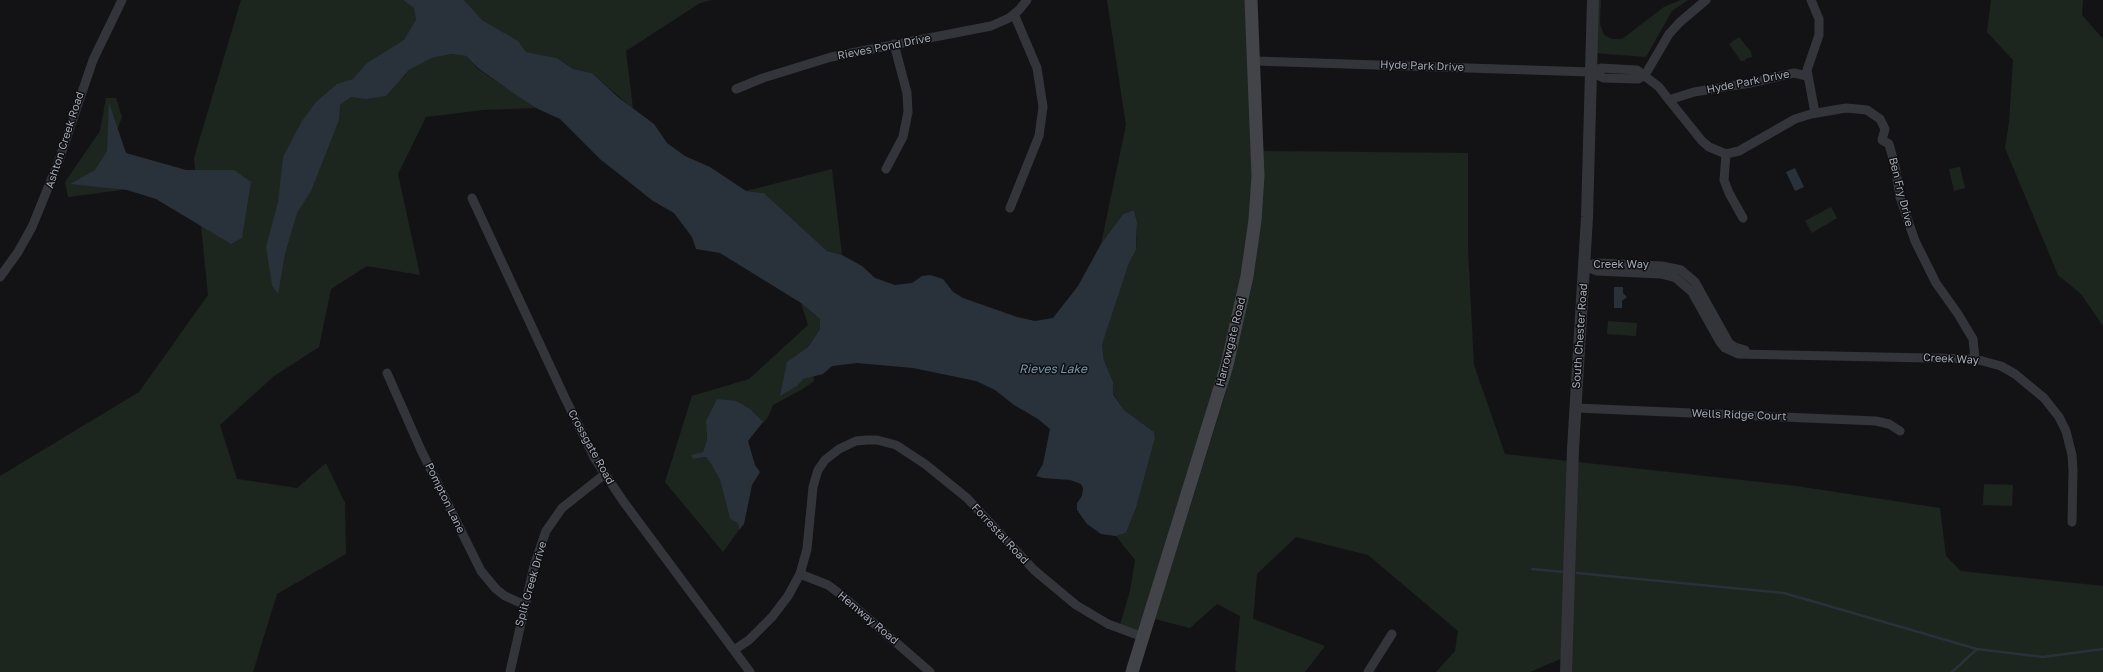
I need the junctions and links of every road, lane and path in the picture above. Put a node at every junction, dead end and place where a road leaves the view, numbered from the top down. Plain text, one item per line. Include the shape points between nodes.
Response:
1 (122, 0) edge
2 (1027, 0) edge
3 (1252, 0) edge
4 (1593, 0) edge
5 (1706, 0) edge
6 (1811, 0) edge
7 (1014, 14) junction
8 (894, 44) junction
9 (1255, 61) junction
10 (1590, 72) junction
11 (1645, 75) junction
12 (1807, 76) junction
13 (736, 89) dead end
14 (1669, 100) junction
15 (1815, 113) junction
16 (1726, 154) junction
17 (886, 169) dead end
18 (472, 198) dead end
19 (1010, 208) dead end
20 (1744, 218) dead end
21 (1584, 266) junction
22 (0, 277) edge
23 (1975, 359) junction
24 (387, 373) dead end
25 (1576, 408) junction
26 (1900, 431) dead end
27 (605, 474) junction
28 (2072, 522) dead end
29 (800, 574) junction
30 (524, 605) junction
31 (1392, 634) dead end
32 (1143, 637) junction
33 (734, 650) junction
34 (510, 672) edge
35 (750, 672) edge
36 (930, 672) edge
37 (1132, 672) edge
38 (1368, 672) edge
39 (1566, 672) edge

1 - 22 street, Ashton Creek Road via 92,60 58,163 32,227
2 - 7 street, Rieves Pond Drive
3 - 9 main road, Harrowgate Road
4 - 10 street, South Chester Road
5 - 11 street via 1669,34
6 - 12 street via 1819,19 1819,35
7 - 8 street, Rieves Pond Drive via 991,26
7 - 19 street via 1037,68 1043,107 1039,136
8 - 13 street, Rieves Pond Drive via 831,57 762,78
8 - 17 street via 907,93 908,112 903,137
9 - 10 street, Hyde Park Drive
9 - 32 main road, Harrowgate Road via 1258,176 1247,276 1227,366
10 - 11 street, Hyde Park Drive via 1601,68 1637,70
10 - 21 street, South Chester Road
11 - 14 street, Hyde Park Drive
12 - 14 street, Hyde Park Drive via 1794,73 1694,92
12 - 15 street
14 - 16 street via 1702,142
15 - 16 street via 1795,119 1739,152
15 - 23 street, Ben Fry Drive via 1846,108 1867,110 1880,119 1885,129 1882,140 1889,144 1900,197 1915,241 1936,284 1973,339
16 - 20 street via 1724,180
18 - 27 street, Crossgate Road via 564,396
21 - 23 street, Creek Way via 1598,263 1662,266 1681,270 1695,282 1729,343 1741,349 1764,354
21 - 25 street, South Chester Road
23 - 28 street, Creek Way via 2001,366 2015,374 2044,398 2059,417 2066,431 2072,455
24 - 30 street, Pompton Lane via 421,450 481,571 500,593
25 - 26 street, Wells Ridge Court via 1876,420
25 - 39 street, South Chester Road
27 - 30 street, Split Creek Drive via 562,508 552,520 537,556
27 - 33 street, Crossgate Road
29 - 32 street, Forrestal Road via 807,549 815,477 825,460 846,445 856,441 878,440 909,452 967,498 1034,570 1076,605 1108,624
29 - 33 street via 772,617 749,640
29 - 36 street, Hemway Road via 821,582 840,594
30 - 34 street, Split Creek Drive
31 - 38 street
32 - 37 main road, Harrowgate Road
33 - 35 street, Crossgate Road

